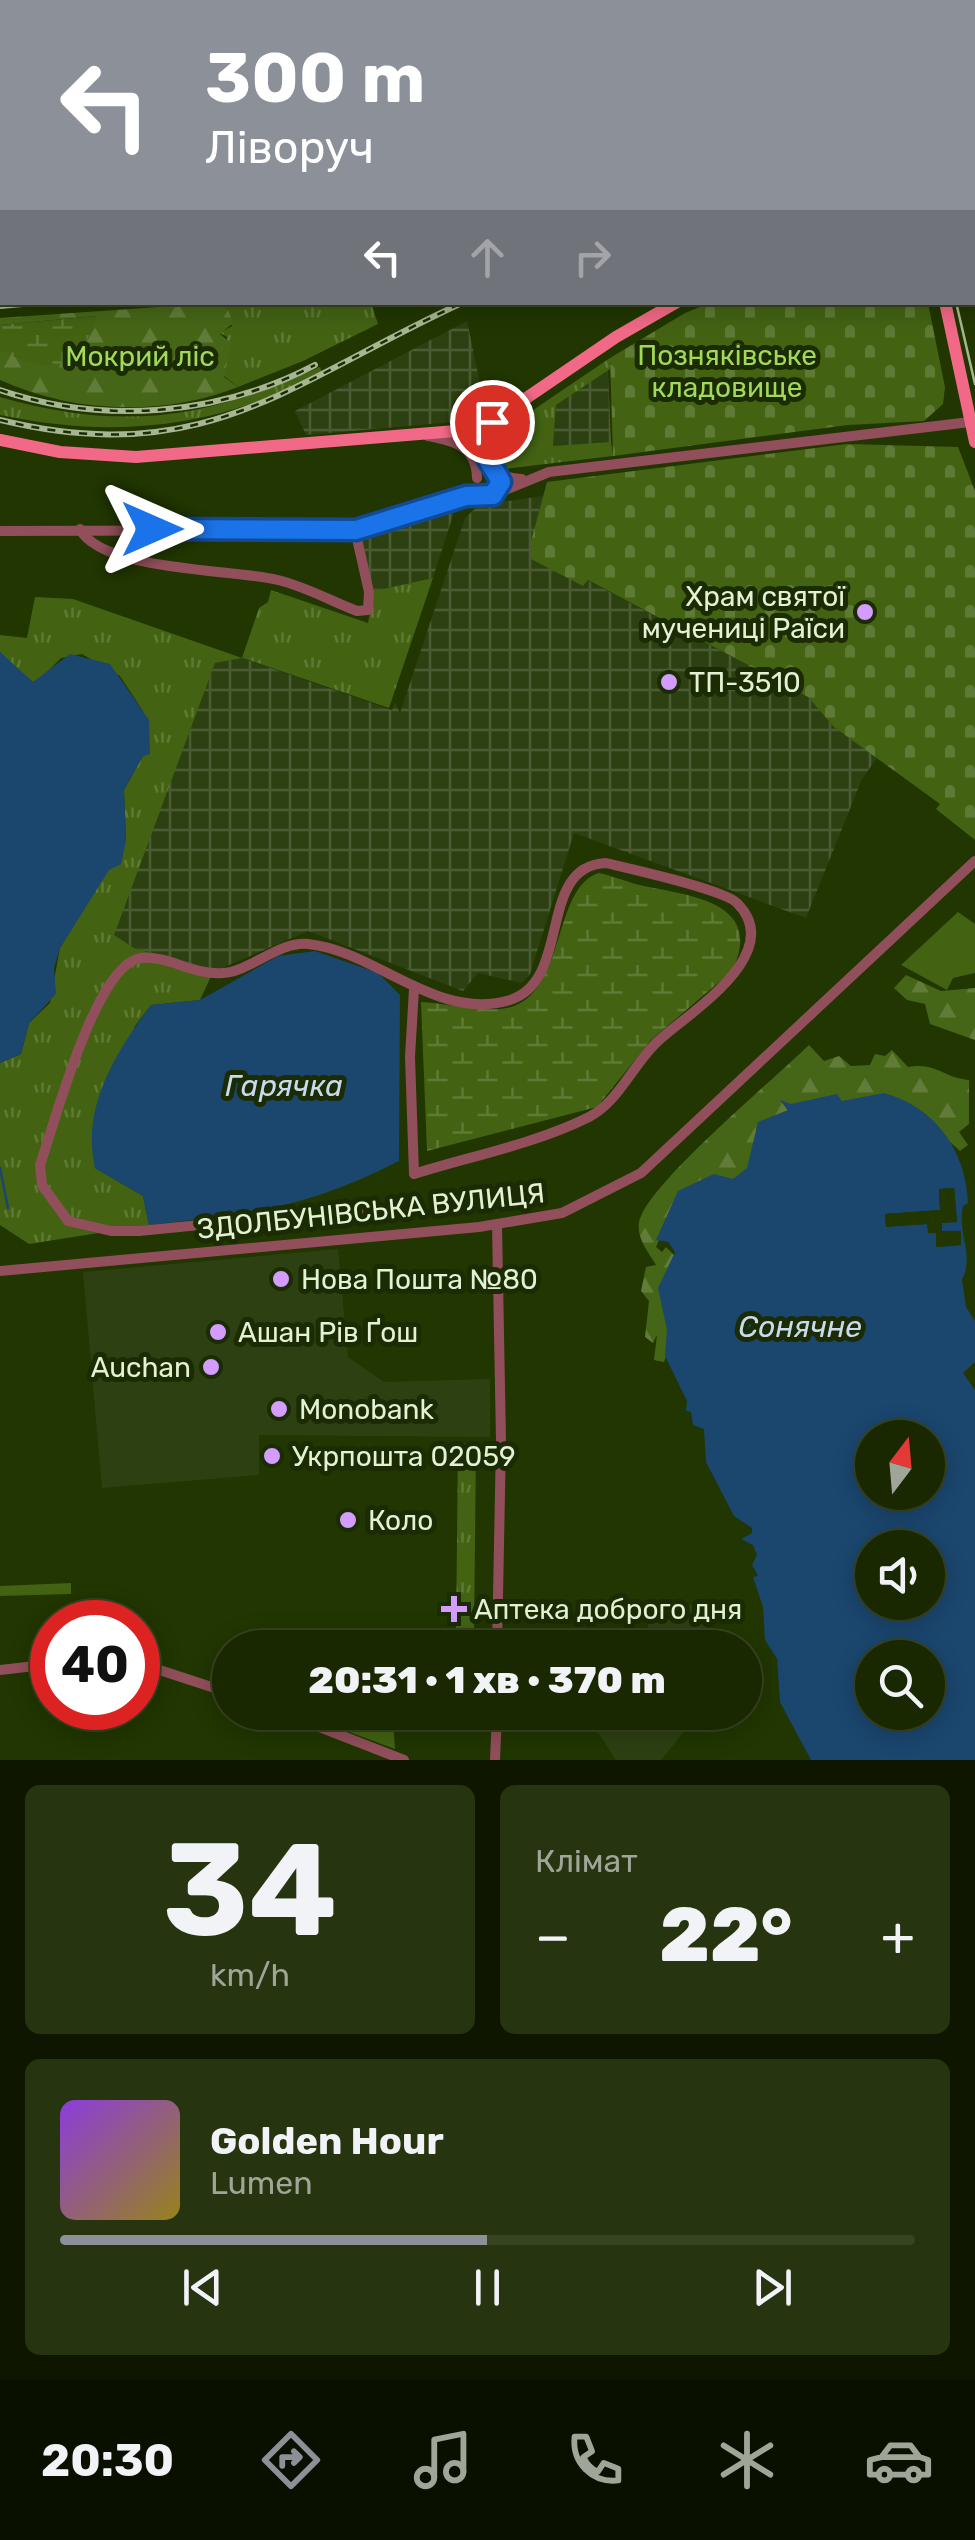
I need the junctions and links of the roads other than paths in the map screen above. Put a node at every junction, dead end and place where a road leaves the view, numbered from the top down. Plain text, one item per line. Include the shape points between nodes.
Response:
1 (672, 305) edge
2 (937, 305) edge
3 (946, 305) edge
4 (959, 373) junction
5 (975, 394) edge
6 (973, 421) edge
7 (492, 422) junction
8 (427, 435) junction
9 (0, 440) edge
10 (975, 442) edge
11 (494, 472) junction
12 (526, 479) junction
13 (477, 480) junction
14 (494, 493) junction
15 (466, 496) junction
16 (80, 529) junction
17 (356, 530) junction
18 (0, 531) edge
19 (975, 861) edge
20 (414, 990) junction
21 (361, 1209) dead end
22 (497, 1225) junction
23 (0, 1271) edge
24 (497, 1630) edge
25 (30, 1667) edge
26 (0, 1670) edge
27 (160, 1670) edge
28 (212, 1688) edge
29 (327, 1730) edge
30 (496, 1730) edge
31 (404, 1760) edge
32 (495, 1760) edge

1 - 7 main road
2 - 6 main road via 961,411
3 - 4 main road
4 - 5 main road
4 - 6 main road
6 - 10 main road
6 - 12 street
7 - 8 main road
7 - 11 street via 483,447
8 - 9 main road via 136,457
8 - 13 street via 467,447
11 - 12 street
11 - 13 street
11 - 14 street via 501,482
12 - 14 street
13 - 14 street via 481,493
13 - 15 street
14 - 15 street
15 - 17 street
16 - 17 street
16 - 17 street via 86,541 113,553 278,580 357,611 368,610 370,592
16 - 18 street
19 - 22 street, ЗДОЛБУНІВСЬКА ВУЛИЦЯ via 654,1163 582,1205
20 - 20 street via 473,1002 502,1002 528,992 545,970 569,887 590,864 732,899 746,918 748,946 730,980 654,1044 602,1110 414,1174
20 - 21 street via 374,966 308,944 225,974 135,960 118,971 100,1000 40,1165 42,1185 68,1221 111,1231
22 - 23 street, ЗДОЛБУНІВСЬКА ВУЛИЦЯ
22 - 24 street
25 - 26 street
27 - 28 street
29 - 31 street
30 - 32 street

